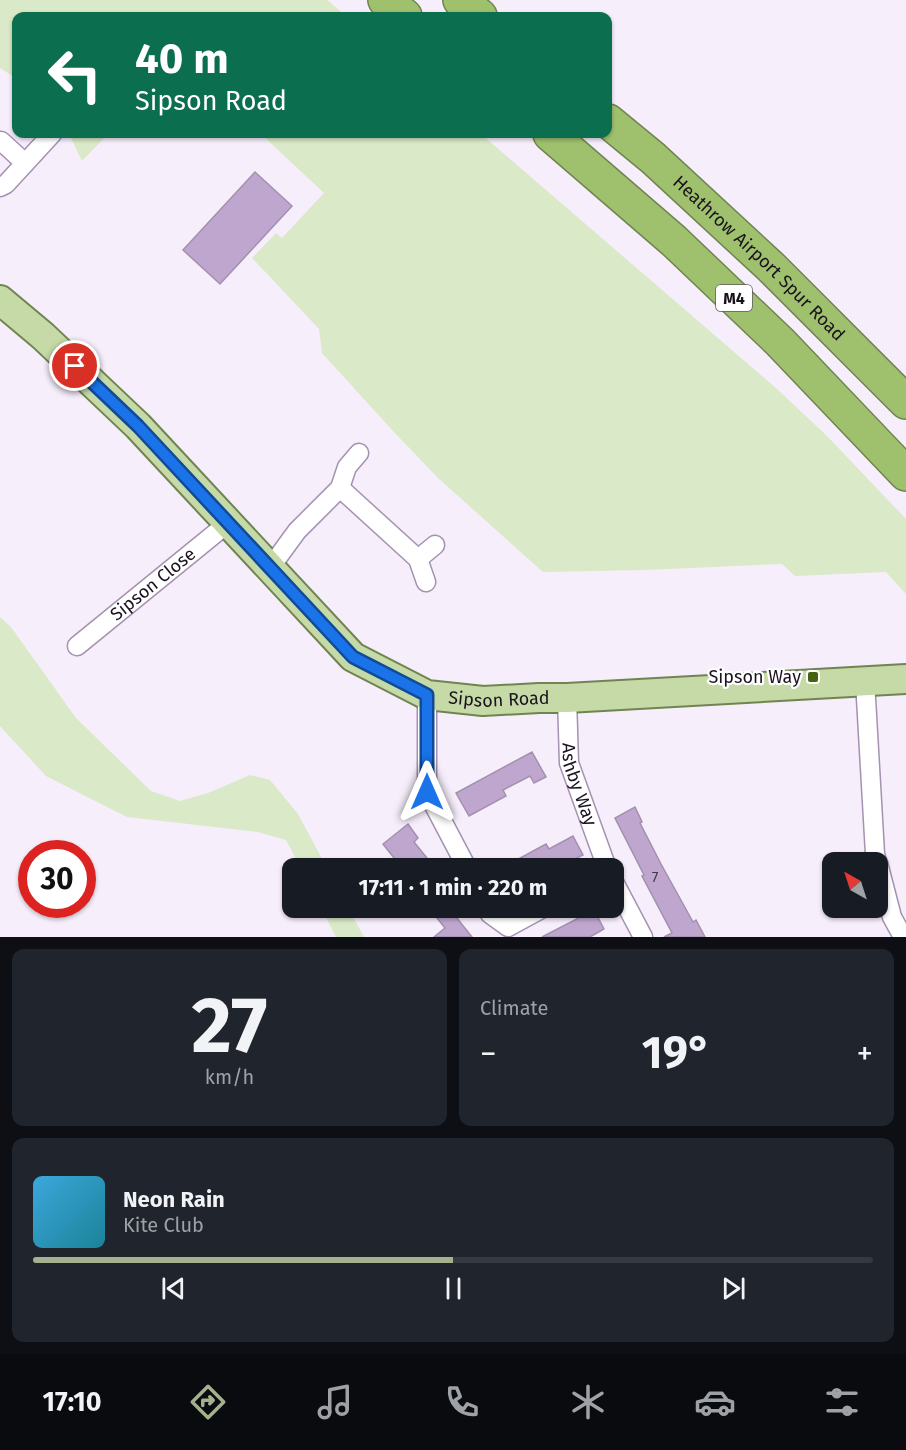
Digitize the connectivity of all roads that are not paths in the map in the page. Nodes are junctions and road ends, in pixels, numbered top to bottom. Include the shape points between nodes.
1 (385, 0) edge
2 (460, 0) edge
3 (400, 12) edge
4 (475, 12) edge
5 (612, 124) edge
6 (48, 138) edge
7 (555, 138) edge
8 (1, 141) edge
9 (26, 163) junction
10 (0, 187) edge
11 (0, 300) edge
12 (906, 402) edge
13 (358, 453) dead end
14 (906, 474) edge
15 (340, 488) junction
16 (228, 523) junction
17 (435, 545) dead end
18 (418, 559) junction
19 (270, 568) junction
20 (426, 582) dead end
21 (77, 646) dead end
22 (906, 679) edge
23 (865, 681) junction
24 (427, 695) junction
25 (567, 698) junction
26 (875, 852) edge
27 (461, 858) edge
28 (603, 858) edge
29 (624, 901) edge
30 (888, 903) edge
31 (496, 918) edge
32 (525, 918) edge
33 (643, 937) edge
34 (903, 937) edge

1 - 3 highway
2 - 4 highway
5 - 12 highway, Heathrow Airport Spur Road / M4 via 771,267
6 - 9 street
7 - 14 highway, M4 via 690,256 780,342
8 - 9 street
9 - 10 street
11 - 16 main road, Sipson Road via 138,426
13 - 15 street via 347,467
15 - 18 street
15 - 19 street via 297,531
16 - 19 main road, Sipson Road
16 - 21 street, Sipson Close
17 - 18 street
18 - 20 street
19 - 24 main road, Sipson Road via 353,657
22 - 23 main road, Sipson Road
23 - 25 main road, Sipson Road
23 - 26 street
24 - 25 main road, Sipson Road via 483,701
24 - 27 street via 427,792
25 - 28 street, Ashby Way via 569,763
29 - 33 street
30 - 34 street
31 - 32 street via 508,927

